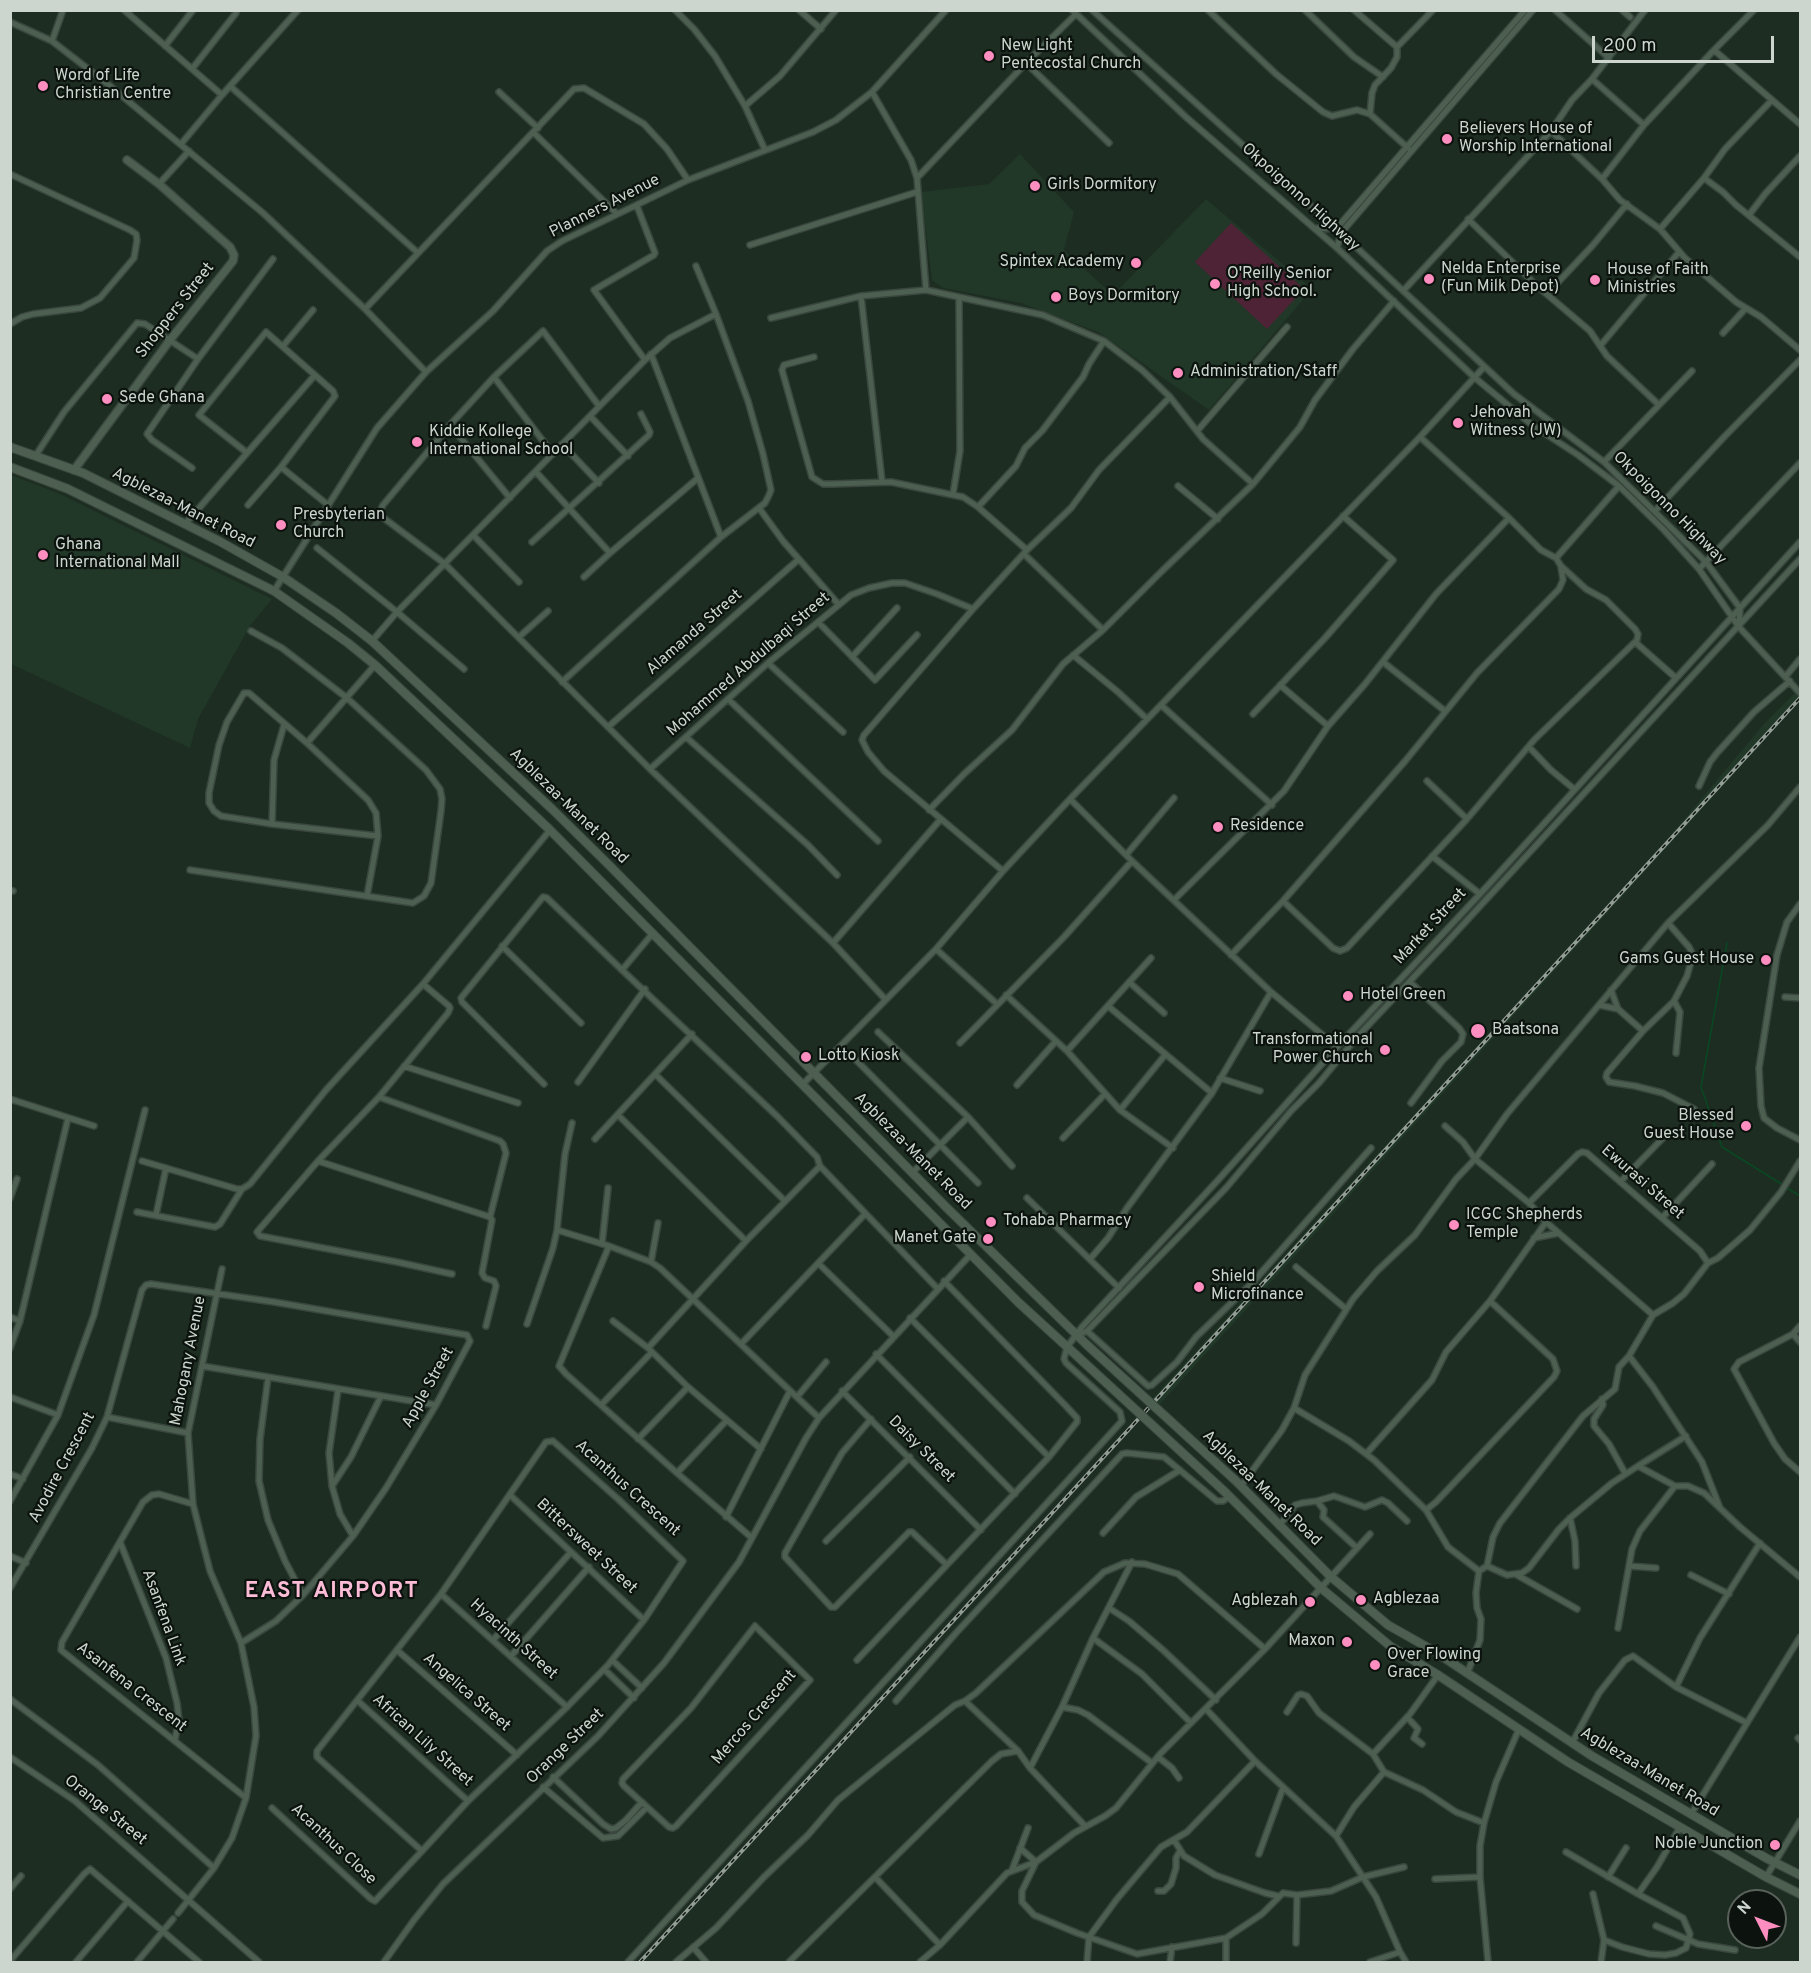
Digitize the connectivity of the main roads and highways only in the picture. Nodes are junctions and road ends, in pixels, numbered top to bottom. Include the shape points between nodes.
1 (10, 447) edge
2 (10, 467) edge
3 (1800, 1875) edge
4 (1800, 1894) edge

1 - 3 main road, Agblezaa-Manet Road, bridge via 74,470 186,524 283,577 372,641 552,808 1077,1336 1238,1483 1330,1576 1389,1625 1572,1743
2 - 4 main road, Agblezaa-Manet Road, bridge via 68,489 274,591 375,665 550,830 971,1254 1350,1614 1390,1646 1568,1762

